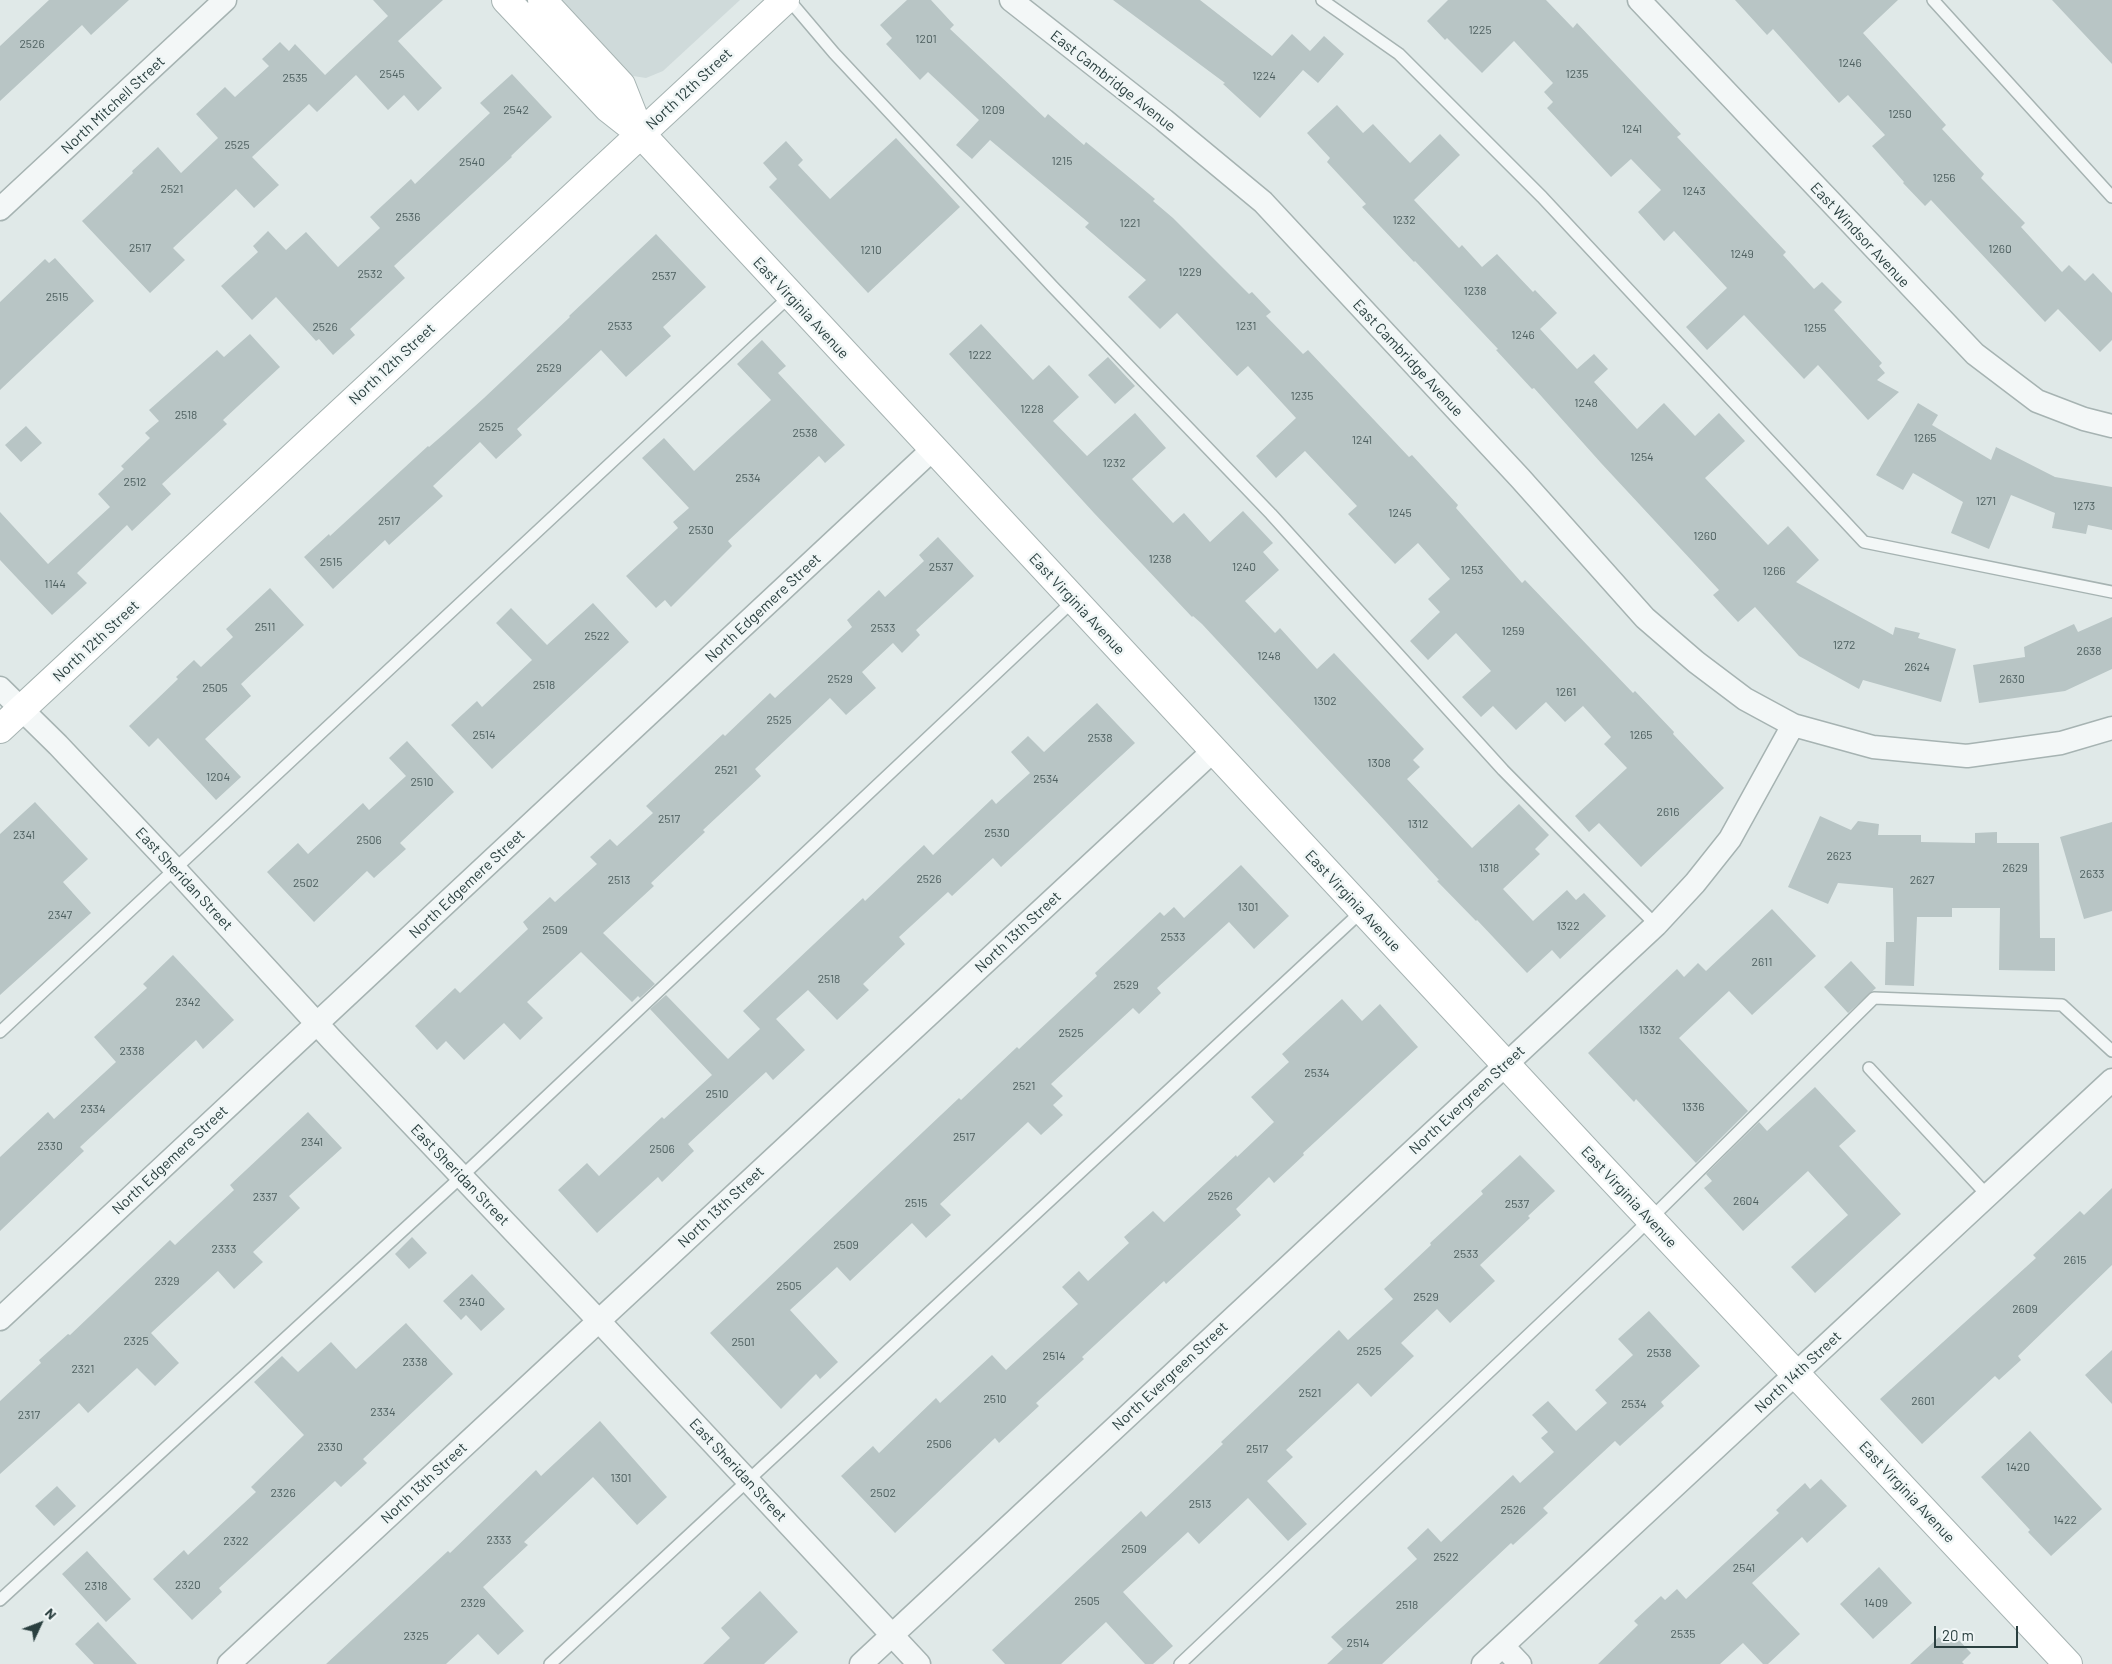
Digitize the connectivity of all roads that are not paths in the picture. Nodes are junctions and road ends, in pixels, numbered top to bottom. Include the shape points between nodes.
1 (225, 0) edge
2 (506, 0) edge
3 (542, 0) edge
4 (785, 0) edge
5 (789, 0) edge
6 (1011, 0) edge
7 (1322, 0) edge
8 (1640, 0) edge
9 (1933, 0) edge
10 (641, 134) junction
11 (2112, 197) edge
12 (0, 209) edge
13 (790, 296) junction
14 (2112, 426) edge
15 (933, 449) junction
16 (2112, 592) edge
17 (1073, 601) junction
18 (0, 688) edge
19 (22, 710) junction
20 (1793, 725) junction
21 (2112, 728) edge
22 (0, 730) edge
23 (1213, 751) junction
24 (175, 869) junction
25 (1362, 910) junction
26 (1656, 925) junction
27 (317, 1024) junction
28 (0, 1032) edge
29 (2112, 1051) edge
30 (1505, 1064) junction
31 (1869, 1068) dead end
32 (2112, 1080) edge
33 (461, 1177) junction
34 (1988, 1196) junction
35 (1650, 1219) junction
36 (0, 1319) edge
37 (598, 1320) junction
38 (1796, 1374) junction
39 (747, 1480) junction
40 (0, 1600) edge
41 (892, 1636) junction
42 (1503, 1646) junction
43 (229, 1664) edge
44 (550, 1664) edge
45 (861, 1664) edge
46 (919, 1664) edge
47 (1180, 1664) edge
48 (1484, 1664) edge
49 (1520, 1664) edge
50 (2068, 1664) edge

1 - 12 street, North Mitchell Street
2 - 10 street, East Virginia Avenue via 608,108
3 - 10 street, East Virginia Avenue via 621,85
4 - 10 street, North 12th Street
5 - 26 lane via 1053,287 1271,514 1503,770
6 - 20 street, East Cambridge Avenue via 1263,202 1520,478 1645,618 1745,699
7 - 16 lane via 1399,54 1542,197 1864,542
8 - 14 street, East Windsor Avenue via 1975,354 2037,401
9 - 11 lane
10 - 13 street, East Virginia Avenue
10 - 19 street, North 12th Street
13 - 15 street, East Virginia Avenue
13 - 24 lane
15 - 17 street, East Virginia Avenue
15 - 27 street, North Edgemere Street
17 - 23 street, East Virginia Avenue
17 - 33 lane
18 - 19 street, East Sheridan Street
19 - 22 street, North 12th Street
19 - 24 street, East Sheridan Street
20 - 21 street via 1873,747 1967,756 2061,743
20 - 26 street, North Evergreen Street via 1730,839
23 - 25 street, East Virginia Avenue
23 - 37 street, North 13th Street
24 - 27 street, East Sheridan Street
24 - 28 lane
25 - 30 street, East Virginia Avenue
25 - 39 lane
26 - 30 street, North Evergreen Street
27 - 33 street, East Sheridan Street
27 - 36 street, North Edgemere Street
29 - 35 lane via 2062,1005 1874,998
30 - 35 street, East Virginia Avenue
30 - 41 street, North Evergreen Street
31 - 34 lane
32 - 34 street, North 14th Street
33 - 37 street, East Sheridan Street
33 - 40 lane
34 - 38 street, North 14th Street
35 - 38 street, East Virginia Avenue
35 - 47 lane
37 - 39 street, East Sheridan Street
37 - 43 street, North 13th Street
38 - 42 street, North 14th Street
38 - 50 street, East Virginia Avenue
39 - 41 street, East Sheridan Street
39 - 44 lane
41 - 45 street, North Evergreen Street
41 - 46 street, East Sheridan Street
42 - 48 street, North 14th Street
42 - 49 street

